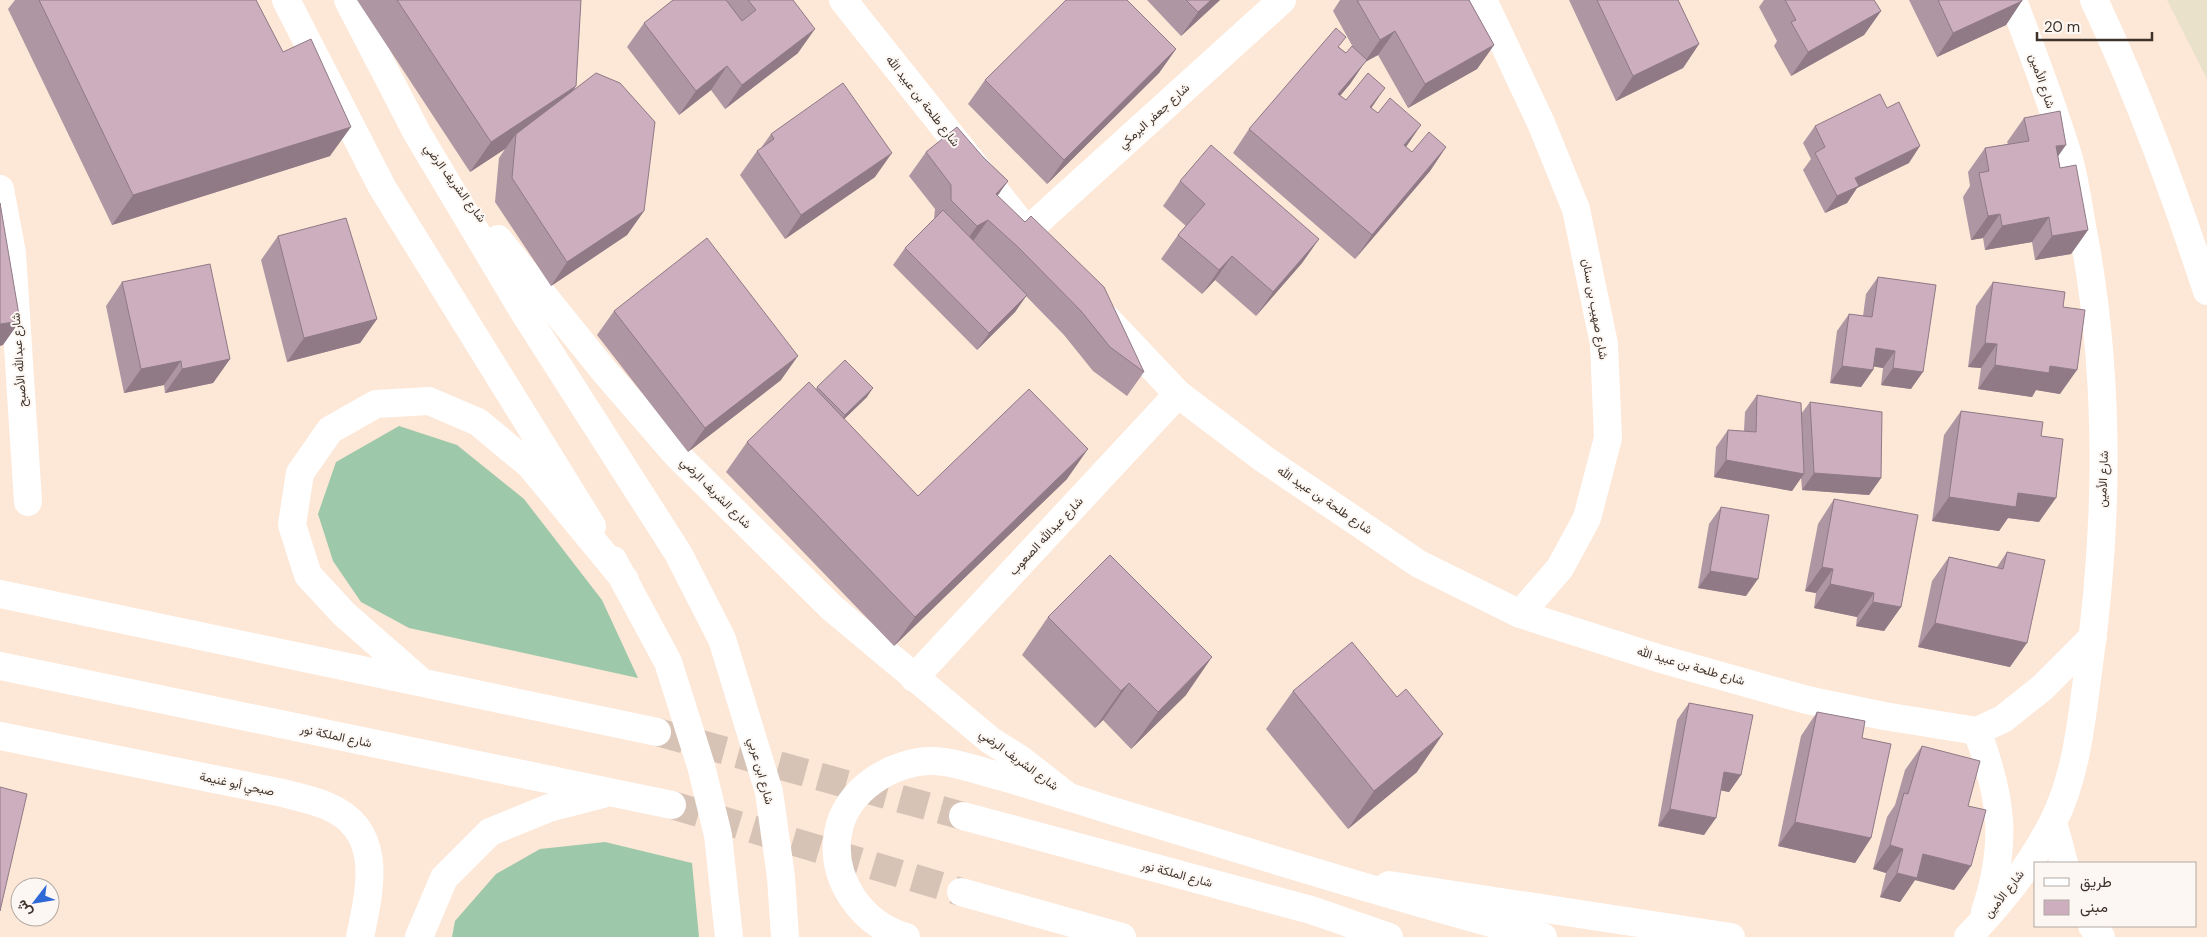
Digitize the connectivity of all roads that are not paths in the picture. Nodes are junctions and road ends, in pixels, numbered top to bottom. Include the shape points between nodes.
1 (286, 0) edge
2 (348, 0) edge
3 (843, 0) edge
4 (1282, 0) edge
5 (1483, 0) edge
6 (2013, 0) edge
7 (2094, 0) edge
8 (417, 133) junction
9 (0, 189) edge
10 (1027, 231) junction
11 (1047, 253) edge
12 (2207, 291) edge
13 (1086, 297) edge
14 (1178, 394) junction
15 (28, 502) dead end
16 (625, 580) junction
17 (0, 594) edge
18 (1520, 614) junction
19 (2093, 636) junction
20 (722, 639) joint
21 (0, 666) edge
22 (914, 678) junction
23 (423, 683) junction
24 (1977, 731) junction
25 (656, 732) tunnel mouth
26 (0, 736) edge
27 (609, 793) junction
28 (1070, 798) junction
29 (672, 805) tunnel mouth
30 (963, 816) tunnel mouth
31 (2053, 822) junction
32 (2064, 862) edge
33 (1327, 875) junction
34 (961, 892) tunnel mouth
35 (2093, 927) edge
36 (1974, 930) edge
37 (360, 937) edge
38 (420, 937) edge
39 (729, 937) edge
40 (785, 937) edge
41 (906, 937) edge
42 (1122, 937) edge
43 (1389, 937) edge
44 (1543, 937) edge
45 (1731, 937) edge
46 (2101, 937) edge

1 - 16 main road via 382,187
2 - 8 main road, شارع الشريف الرضي
3 - 10 main road, شارع طلحة بن عبيد الله
4 - 10 main road, شارع جعفر البرمكي
5 - 18 main road, شارع صهيب بن سنان via 1541,123 1576,209 1604,344 1608,438 1587,518 1560,568
6 - 19 main road, شارع الأمين via 2069,160 2099,332 2104,422 2101,554
7 - 12 main road via 2153,134
8 - 20 main road, شارع الشريف الرضي via 525,314 678,553
8 - 22 main road, شارع الشريف الرضي via 545,300 677,455 832,608
9 - 15 main road, شارع عبدالله الأصبح via 12,253
10 - 11 main road, شارع طلحة بن عبيد الله
13 - 14 main road, شارع طلحة بن عبيد الله
14 - 18 main road, شارع طلحة بن عبيد الله via 1264,459 1419,564
14 - 22 main road, شارع عبدالله الصعوب
16 - 23 main road via 530,465 478,422 429,401 376,404 330,430 300,473 292,525 308,576 344,614
16 - 39 main road via 668,662 701,766 718,835
17 - 23 main road
18 - 24 main road, شارع طلحة بن عبيد الله via 1661,659 1807,700
19 - 24 main road via 2042,688 2003,718
19 - 31 main road, شارع الأمين via 2070,778
20 - 40 main road, شارع ابن عربي via 769,792 781,877
21 - 27 main road, شارع الملكة نور
22 - 28 main road, شارع الشريف الرضي via 990,740
23 - 25 main road
24 - 36 main road via 1991,768 2000,847 1993,886
26 - 37 main road, صبحي أبو غنيمة via 283,793 327,806 346,816 362,837 369,856 370,885
27 - 29 main road, شارع الملكة نور
27 - 38 main road via 549,808 490,832 444,878
28 - 33 main road
28 - 41 main road via 1007,778 935,761 908,765 883,774 861,791 844,813 838,833 837,857 844,885 860,910 877,924
30 - 43 main road, شارع الملكة نور via 1311,910
31 - 32 main road
31 - 36 main road, شارع الأمين via 2032,858
33 - 44 main road
33 - 45 main road
34 - 42 main road
35 - 46 main road

